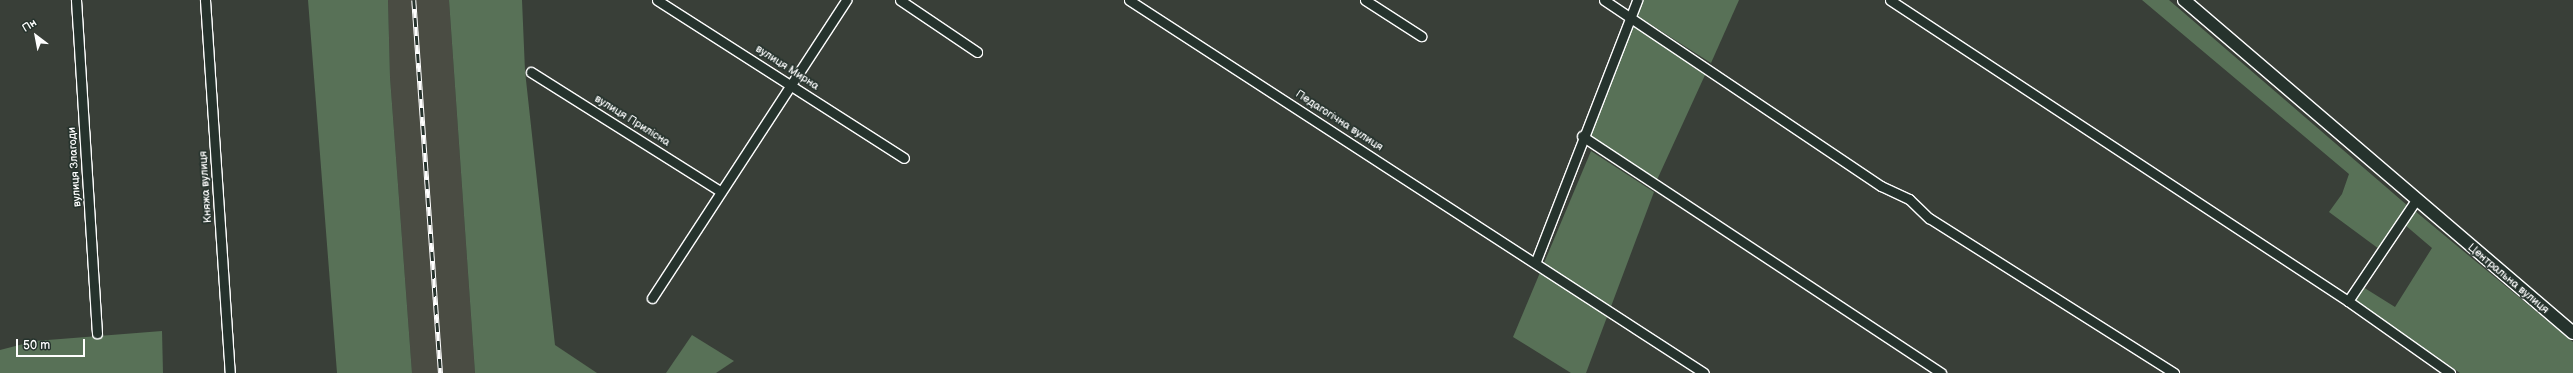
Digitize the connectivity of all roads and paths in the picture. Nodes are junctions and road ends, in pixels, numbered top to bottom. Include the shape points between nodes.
1 (76, 0) edge
2 (205, 0) edge
3 (657, 0) edge
4 (846, 0) edge
5 (900, 0) edge
6 (1129, 0) edge
7 (1365, 0) edge
8 (1604, 0) edge
9 (1637, 0) edge
10 (1890, 0) edge
11 (2184, 0) edge
12 (1630, 17) junction
13 (1421, 36) dead end
14 (977, 52) dead end
15 (531, 72) dead end
16 (790, 84) junction
17 (1582, 136) junction
18 (904, 158) dead end
19 (720, 191) junction
20 (2416, 200) junction
21 (1536, 262) junction
22 (652, 298) dead end
23 (2348, 301) junction
24 (97, 333) dead end
25 (2573, 333) edge
26 (230, 373) edge
27 (1704, 373) edge
28 (1940, 373) edge
29 (2174, 373) edge
30 (2450, 373) edge

1 - 24 street, вулиця Злагоди
2 - 26 street, Княжа вулиця
3 - 16 street, вулиця Мирна
4 - 16 street
5 - 14 street
6 - 21 street, Педагогічна вулиця
7 - 13 street
8 - 12 street
9 - 12 street
10 - 23 street
11 - 20 street, Центральна вулиця
12 - 17 street
12 - 29 street via 1881,186 1909,198 1929,218
15 - 19 street, вулиця Прилісна
16 - 18 street, вулиця Мирна
16 - 19 street
17 - 21 street
17 - 28 street
19 - 22 street
20 - 23 street
20 - 25 street, Центральна вулиця
21 - 27 street, Педагогічна вулиця
23 - 30 street

